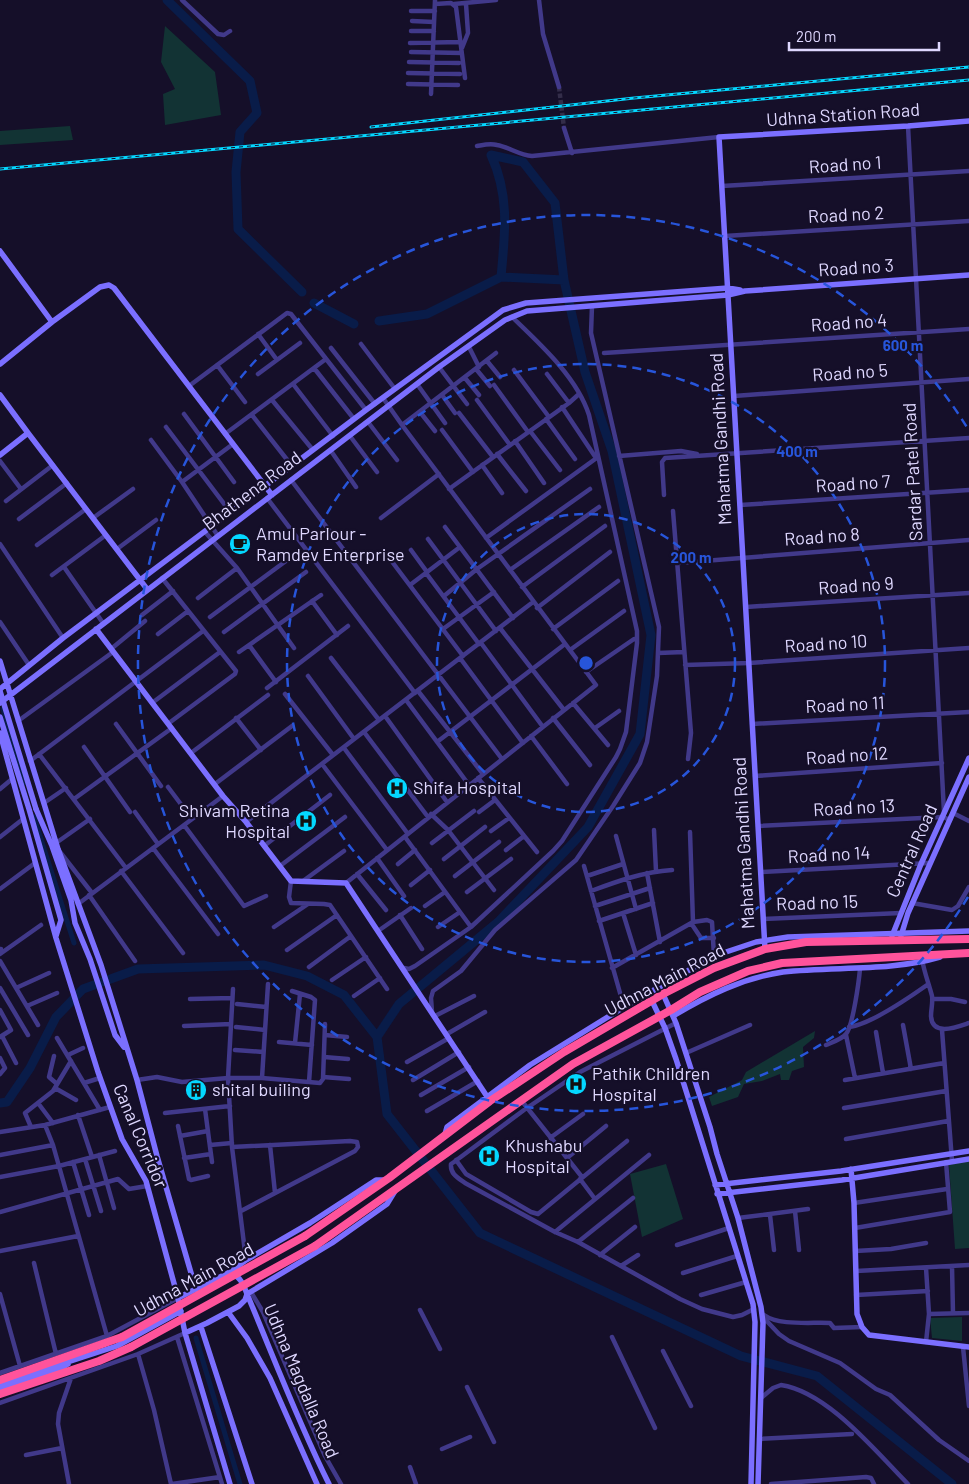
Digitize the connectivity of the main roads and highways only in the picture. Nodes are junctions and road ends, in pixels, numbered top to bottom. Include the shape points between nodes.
1 (892, 936) junction
2 (900, 936) junction
3 (969, 938) edge
4 (969, 953) edge
5 (891, 957) junction
6 (900, 957) junction
7 (0, 1380) edge
8 (0, 1394) edge

1 - 2 highway, Udhna Main Road
1 - 5 highway, Central Road
1 - 7 highway, Udhna Main Road, bridge via 765,945 714,968 664,994 489,1098 388,1179 305,1236 122,1336
2 - 3 highway, Udhna Main Road
2 - 6 highway
4 - 6 highway via 922,959
5 - 6 highway
5 - 8 highway, bridge via 782,963 748,971 700,992 672,1013 659,1016 573,1064 315,1246 131,1347

